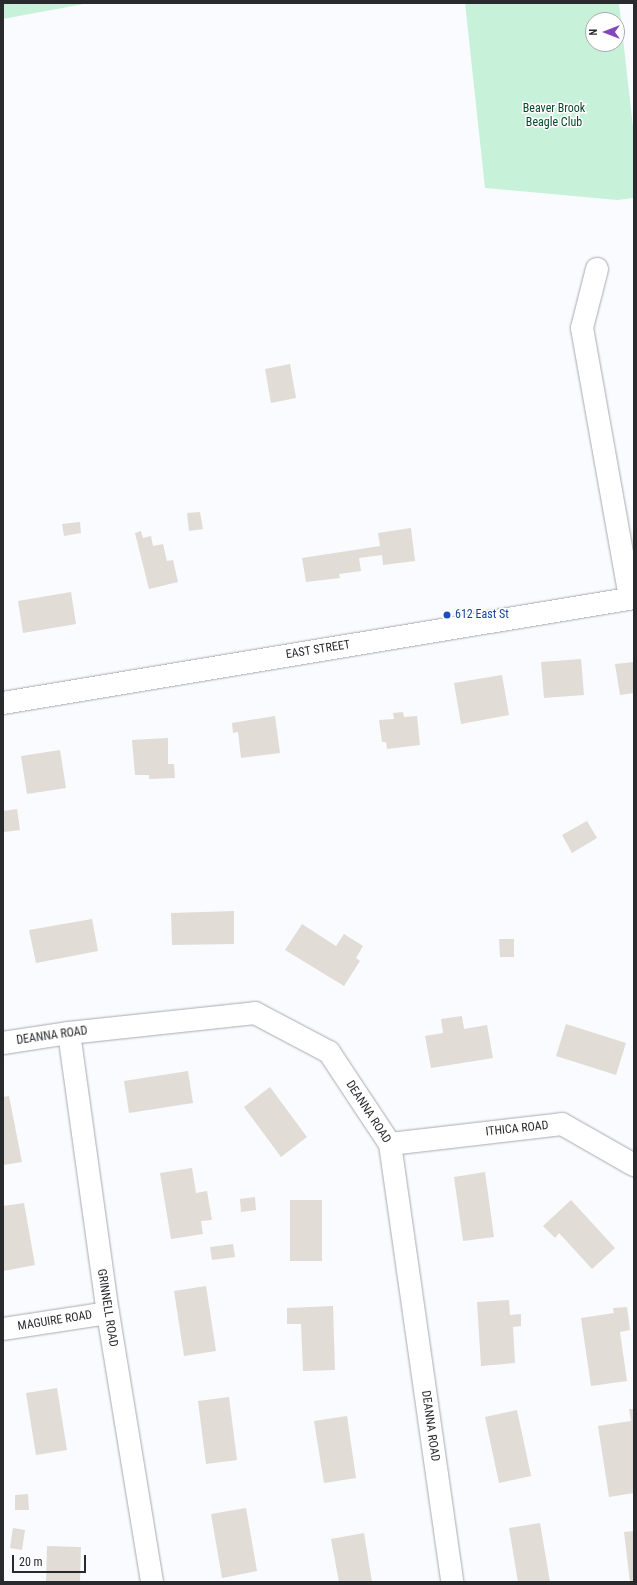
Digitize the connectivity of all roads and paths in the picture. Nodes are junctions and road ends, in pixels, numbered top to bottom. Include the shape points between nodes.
1 (597, 269) dead end
2 (632, 598) edge
3 (3, 703) edge
4 (69, 1033) junction
5 (3, 1043) edge
6 (390, 1144) junction
7 (634, 1166) edge
8 (108, 1313) junction
9 (3, 1330) edge
10 (152, 1582) edge
11 (452, 1582) edge

1 - 2 street via 582,328
2 - 3 street, EAST STREET
4 - 5 street, DEANNA ROAD
4 - 6 street, DEANNA ROAD via 256,1013 329,1052
4 - 8 street, GRINNELL ROAD
6 - 7 street, ITHICA ROAD via 562,1124
6 - 11 street, DEANNA ROAD
8 - 9 street, MAGUIRE ROAD
8 - 10 street, GRINNELL ROAD

